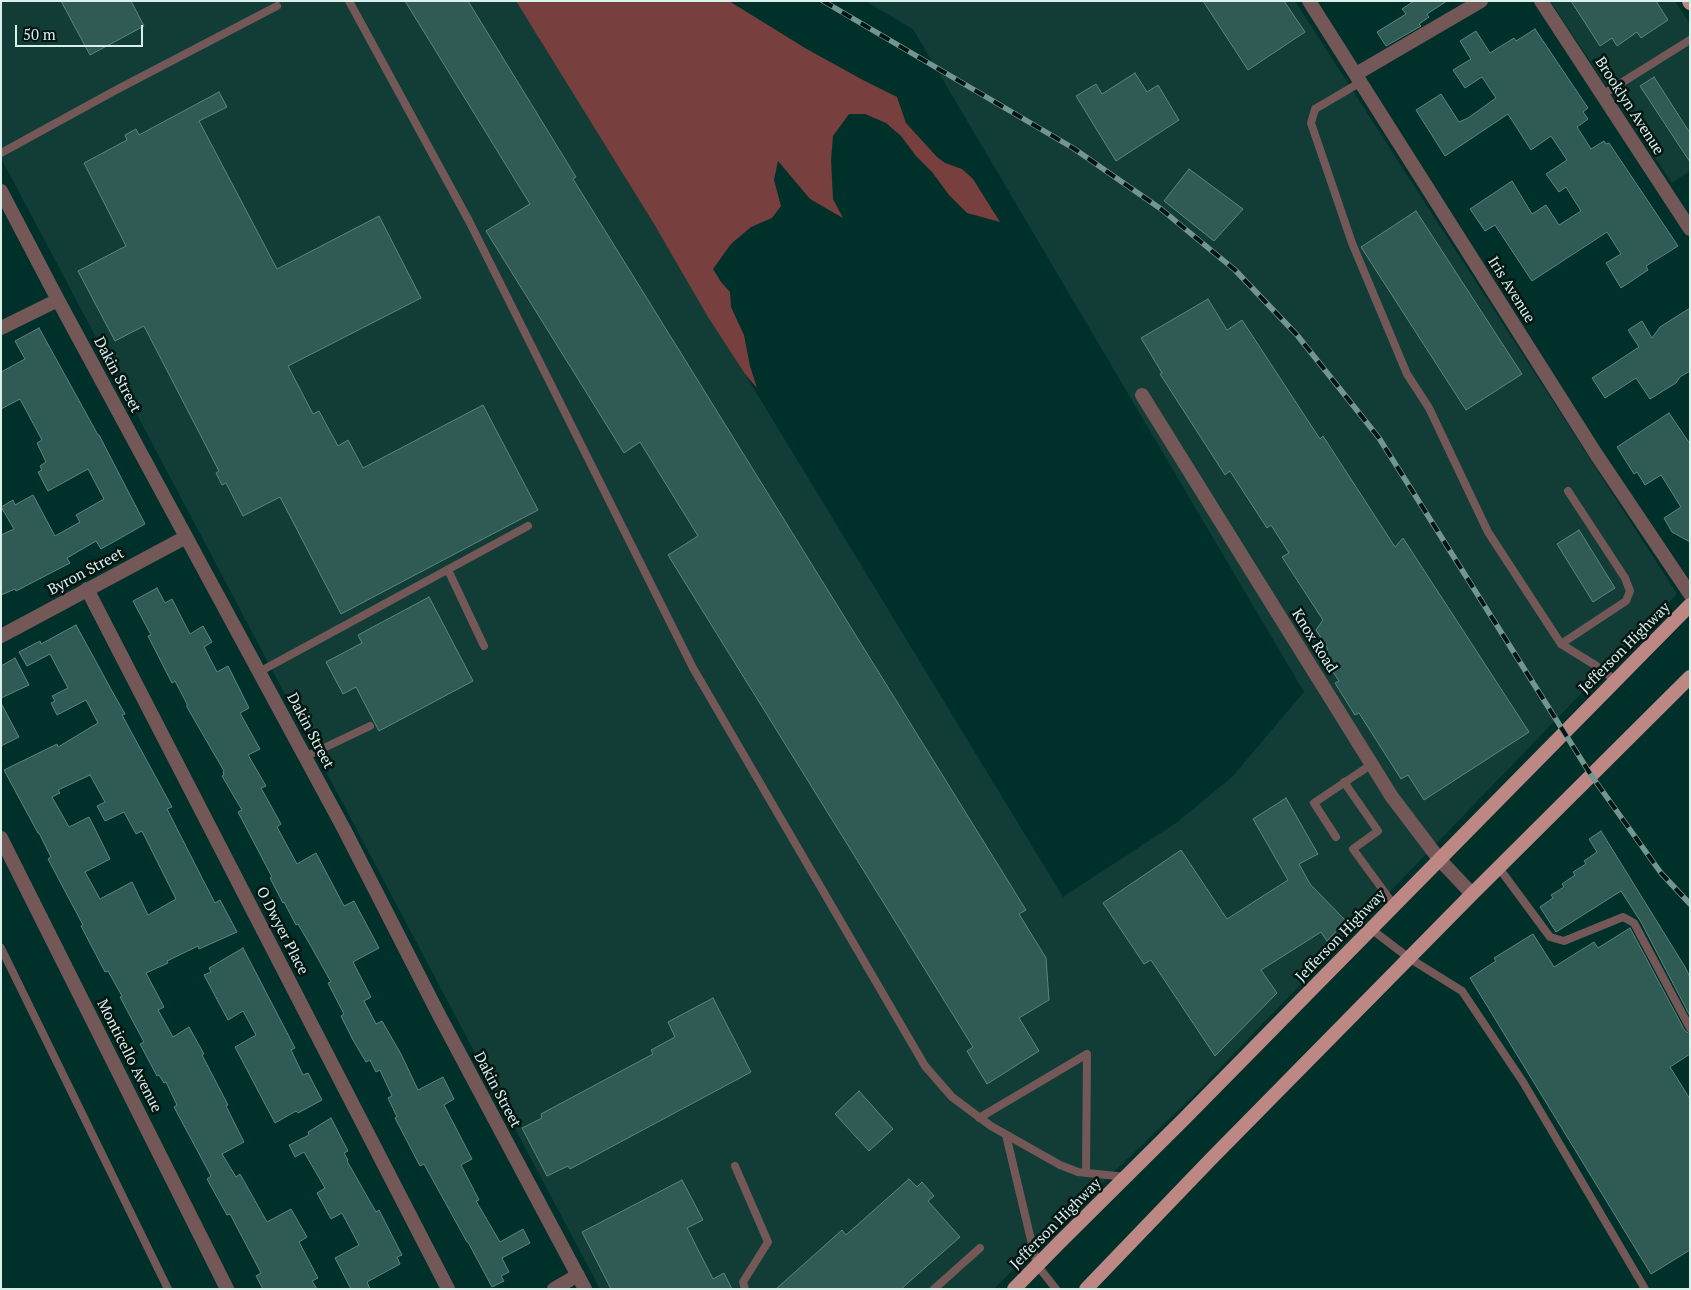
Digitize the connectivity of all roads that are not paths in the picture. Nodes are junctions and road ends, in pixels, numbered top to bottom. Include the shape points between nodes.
1 (350, 1) edge
2 (1309, 1) edge
3 (1481, 1) edge
4 (1541, 1) edge
5 (276, 6) dead end
6 (1690, 40) edge
7 (1359, 78) junction
8 (1602, 94) junction
9 (1, 153) edge
10 (1, 191) edge
11 (1690, 229) edge
12 (58, 300) junction
13 (1, 328) edge
14 (1142, 395) dead end
15 (1568, 491) dead end
16 (528, 526) dead end
17 (186, 537) junction
18 (448, 570) junction
19 (87, 589) junction
20 (1690, 594) edge
21 (1690, 606) edge
22 (1, 636) edge
23 (1561, 644) junction
24 (484, 646) dead end
25 (259, 672) junction
26 (1690, 677) edge
27 (1615, 680) junction
28 (370, 726) dead end
29 (305, 757) junction
30 (1372, 764) junction
31 (1344, 782) junction
32 (1336, 837) dead end
33 (1, 838) edge
34 (1439, 859) junction
35 (1499, 868) junction
36 (1472, 894) junction
37 (1394, 905) junction
38 (1371, 928) junction
39 (1, 948) edge
40 (1409, 958) junction
41 (1690, 1028) edge
42 (979, 1118) junction
43 (1006, 1135) junction
44 (735, 1166) dead end
45 (1086, 1172) junction
46 (1126, 1177) junction
47 (980, 1248) dead end
48 (1037, 1265) junction
49 (578, 1275) junction
50 (168, 1289) edge
51 (227, 1289) edge
52 (448, 1289) edge
53 (554, 1289) edge
54 (586, 1289) edge
55 (745, 1289) edge
56 (934, 1289) edge
57 (1014, 1289) edge
58 (1056, 1289) edge
59 (1086, 1289) edge
60 (1645, 1289) edge

1 - 42 lane via 469,221 693,668 925,1066 952,1097
2 - 7 street, Iris Avenue
3 - 7 street
4 - 8 street, Brooklyn Avenue
5 - 9 lane
6 - 8 lane
7 - 20 street, Iris Avenue via 1596,454
7 - 23 lane via 1315,109 1311,122 1352,243 1407,374 1429,408 1488,532
8 - 11 street, Brooklyn Avenue
10 - 12 street, Dakin Street
12 - 13 street
12 - 17 street, Dakin Street
14 - 30 street, Knox Road
15 - 23 lane via 1630,590 1626,601
16 - 18 lane
17 - 19 street, Byron Street
17 - 25 street, Dakin Street
18 - 24 lane
18 - 25 lane
19 - 22 street, Byron Street
19 - 52 street, O Dwyer Place
21 - 27 main road, Jefferson Highway
23 - 27 lane
25 - 29 street, Dakin Street
26 - 35 main road
27 - 34 main road, Jefferson Highway
28 - 29 lane
29 - 49 street, Dakin Street
30 - 31 lane
30 - 34 street, Knox Road via 1392,797
31 - 32 lane via 1314,803
31 - 37 lane via 1378,832 1352,849
33 - 51 street, Monticello Avenue
34 - 36 street, Knox Road
34 - 37 main road, Jefferson Highway
35 - 36 main road
35 - 41 lane via 1550,937 1564,941 1623,917 1634,923
36 - 40 main road
37 - 38 main road, Jefferson Highway
38 - 40 lane
38 - 46 main road, Jefferson Highway
39 - 50 lane
40 - 59 main road
40 - 60 lane via 1462,991 1523,1082
42 - 43 lane
42 - 45 lane via 1087,1054
43 - 45 lane via 1060,1165
43 - 48 lane
44 - 55 lane via 768,1242 743,1282
45 - 46 lane
46 - 48 main road, Jefferson Highway
47 - 56 lane
48 - 57 main road, Jefferson Highway
48 - 58 lane
49 - 53 street
49 - 54 street, Dakin Street

